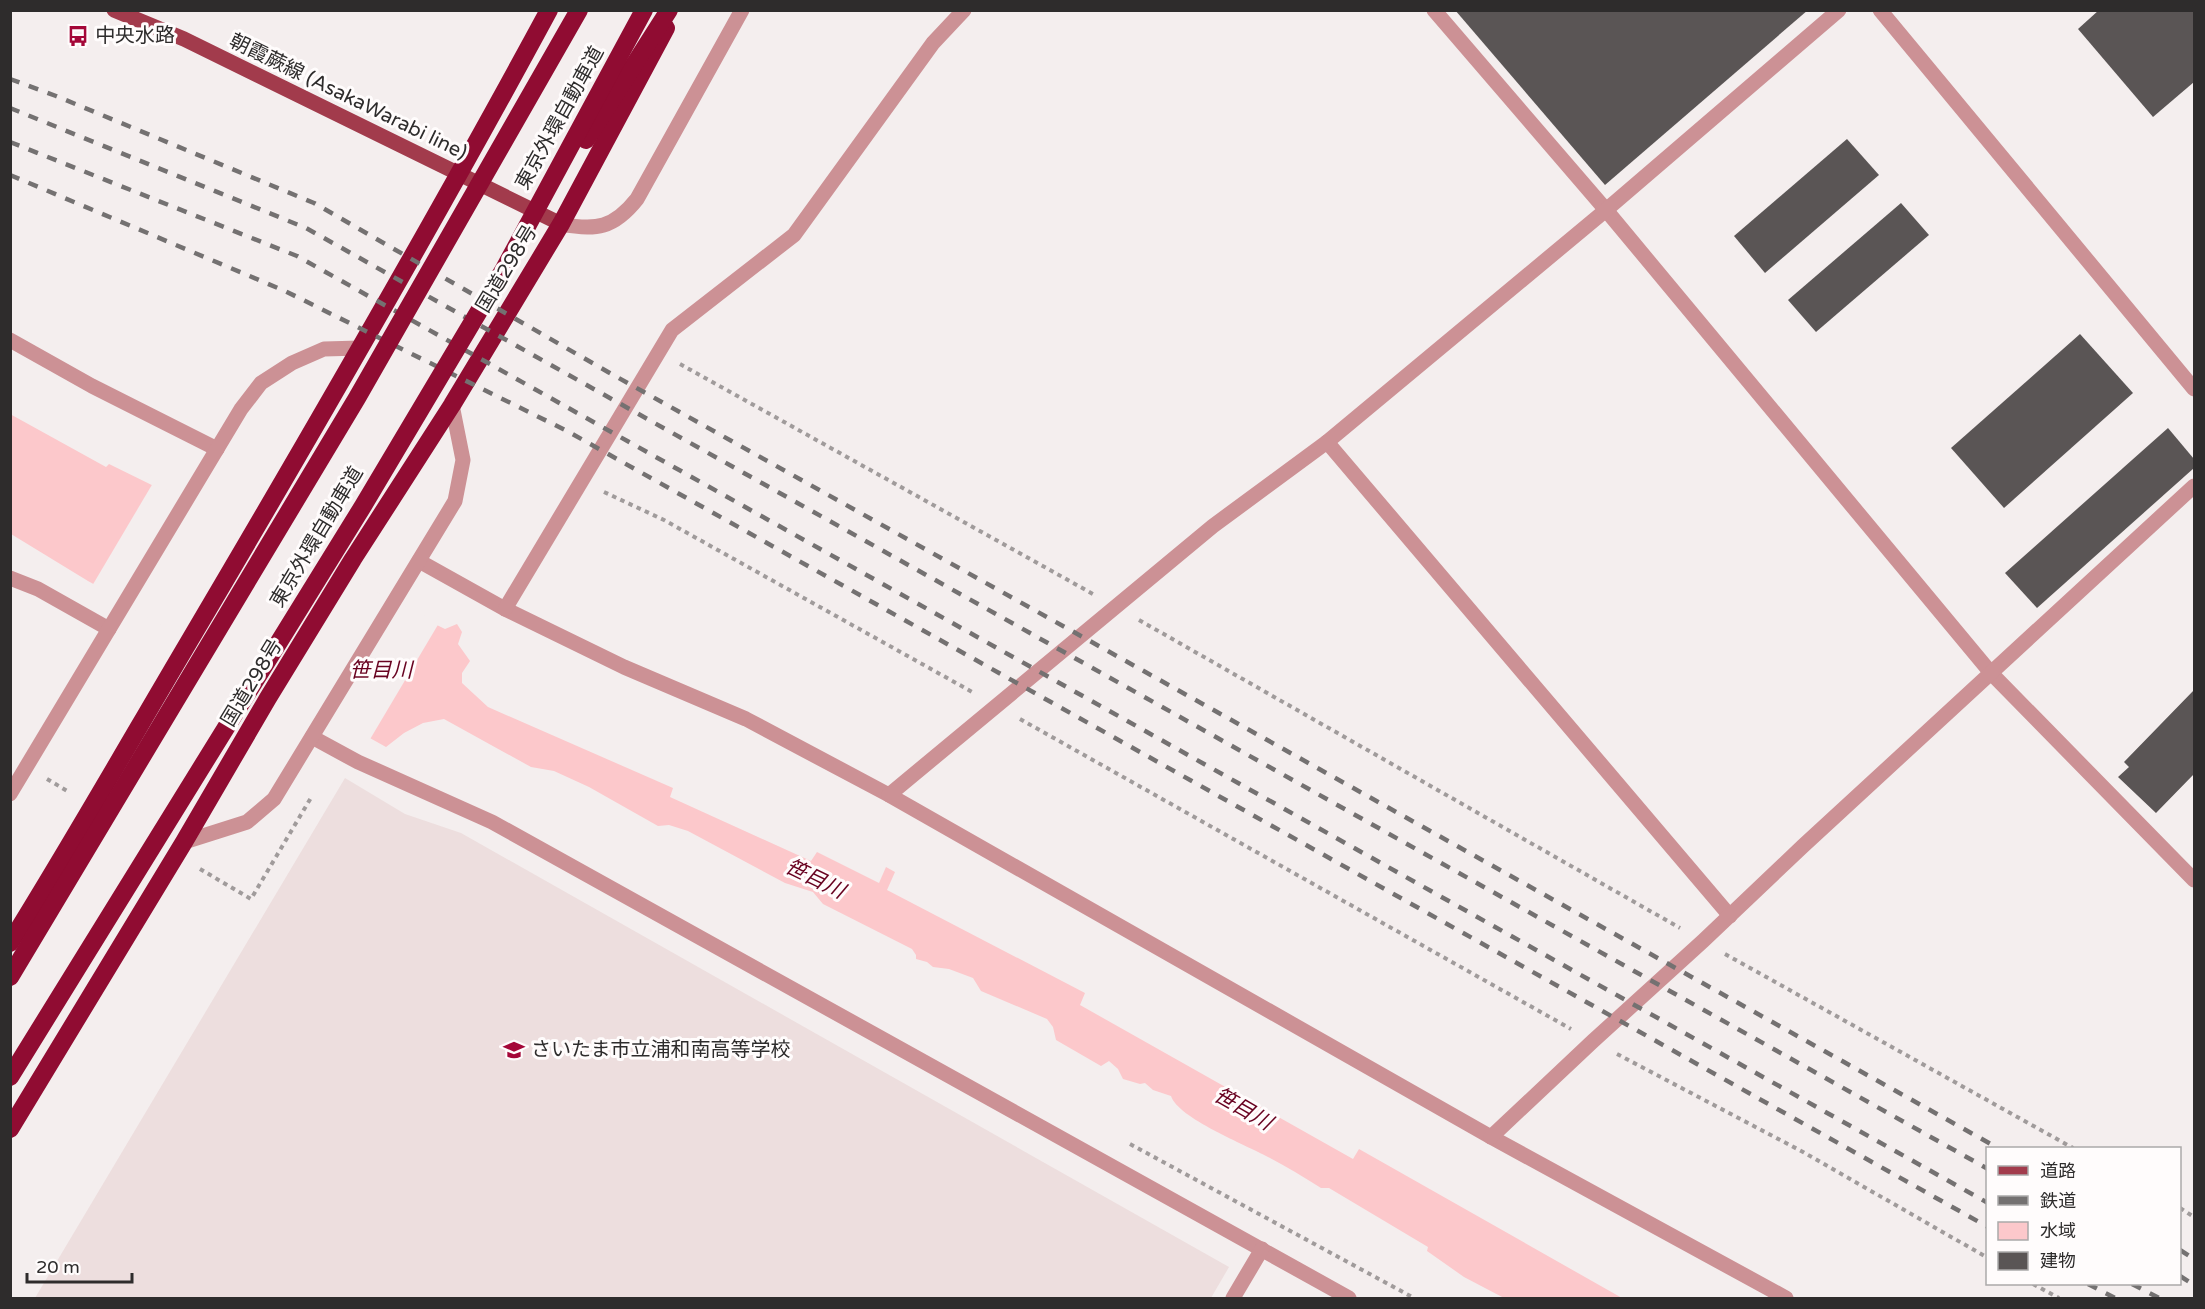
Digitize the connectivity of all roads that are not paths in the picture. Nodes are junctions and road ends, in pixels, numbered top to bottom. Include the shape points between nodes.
1 (114, 10) edge
2 (549, 10) edge
3 (579, 10) edge
4 (644, 10) edge
5 (669, 10) edge
6 (675, 10) edge
7 (742, 10) edge
8 (964, 10) edge
9 (1434, 10) edge
10 (1839, 10) edge
11 (1880, 10) edge
12 (460, 176) junction
13 (1606, 210) junction
14 (561, 224) junction
15 (504, 269) junction
16 (10, 340) edge
17 (360, 348) junction
18 (2194, 389) edge
19 (452, 405) junction
20 (1328, 442) junction
21 (217, 449) junction
22 (2194, 486) edge
23 (419, 561) junction
24 (10, 578) edge
25 (505, 609) junction
26 (109, 629) junction
27 (1991, 673) junction
28 (315, 731) junction
29 (10, 794) edge
30 (889, 795) junction
31 (184, 842) junction
32 (2194, 880) edge
33 (1730, 916) junction
34 (10, 943) edge
35 (10, 976) edge
36 (10, 1077) edge
37 (10, 1129) edge
38 (1491, 1137) junction
39 (1262, 1250) junction
40 (1233, 1299) edge
41 (1348, 1299) edge
42 (1786, 1299) edge

1 - 12 main road, 朝霞蕨線 (AsakaWarabi line) via 184,39
2 - 12 highway
3 - 35 highway, 東京外環自動車道, bridge via 357,398
4 - 15 highway, 東京外環自動車道, bridge
5 - 15 highway, bridge
6 - 14 highway, 国道298号
7 - 14 street via 637,199 624,215 585,229
8 - 25 street via 933,43 794,235 672,330
9 - 13 street
10 - 13 street
11 - 18 street
12 - 14 main road, 朝霞蕨線 (AsakaWarabi line)
12 - 17 highway
13 - 20 street
13 - 27 street
14 - 19 highway, 国道298号
15 - 36 highway, 東京外環自動車道, bridge via 363,506
16 - 21 street
17 - 21 street via 324,350 292,363 261,383
17 - 34 highway
19 - 23 street via 463,460 455,501
19 - 31 highway, 国道298号 via 353,559
20 - 30 street via 1213,526
20 - 33 street
21 - 26 street
22 - 27 street
23 - 25 street
23 - 28 street
24 - 26 street via 38,588
25 - 30 street via 624,667 746,719
26 - 29 street
27 - 32 street
27 - 33 street
28 - 31 street via 274,799 247,822
28 - 39 street via 358,762 511,832
30 - 38 street
31 - 37 highway, 国道298号
33 - 38 street
38 - 42 street
39 - 40 street
39 - 41 street

